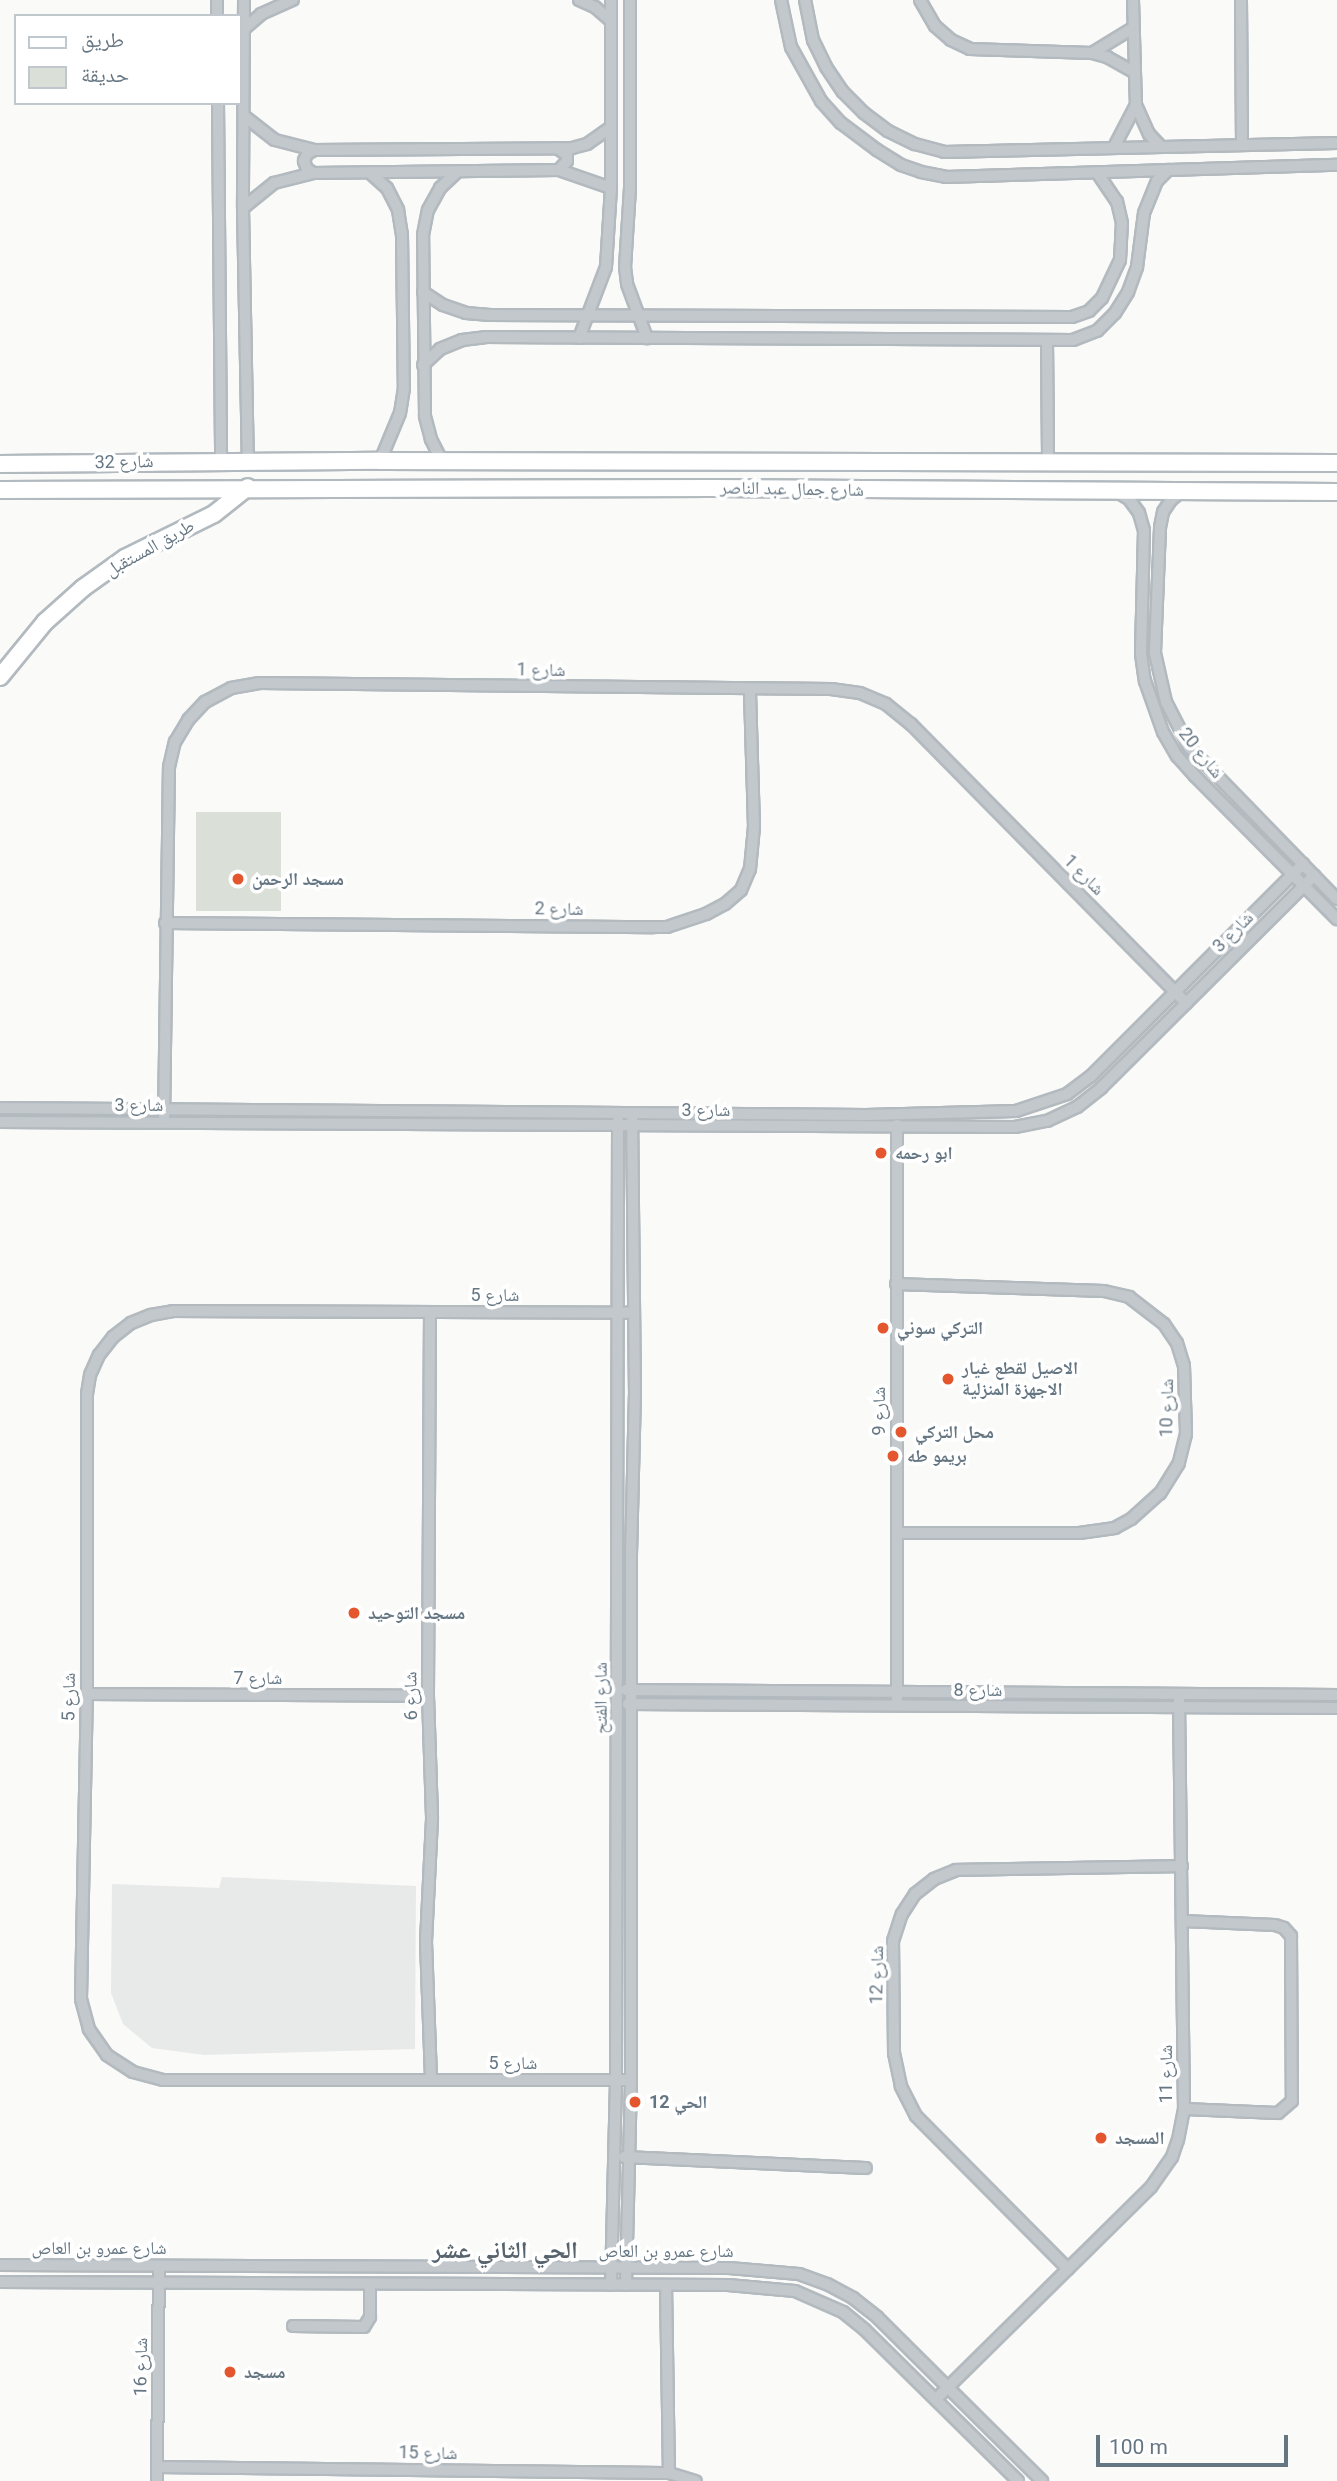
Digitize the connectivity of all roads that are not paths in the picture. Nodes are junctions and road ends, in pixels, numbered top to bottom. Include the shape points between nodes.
1 (244, 0) edge
2 (293, 0) edge
3 (579, 0) edge
4 (611, 0) edge
5 (630, 0) edge
6 (781, 0) edge
7 (805, 0) edge
8 (920, 0) edge
9 (1133, 0) edge
10 (1241, 0) edge
11 (611, 21) junction
12 (1133, 28) junction
13 (244, 29) junction
14 (1092, 53) junction
15 (1134, 72) junction
16 (218, 105) edge
17 (1136, 105) junction
18 (244, 116) junction
19 (611, 127) junction
20 (1242, 144) junction
21 (1337, 144) edge
22 (1160, 146) junction
23 (1114, 147) junction
24 (557, 148) junction
25 (314, 150) junction
26 (1337, 165) edge
27 (559, 170) junction
28 (1168, 170) junction
29 (458, 171) junction
30 (369, 172) junction
31 (1097, 172) junction
32 (313, 173) junction
33 (611, 188) junction
34 (243, 208) junction
35 (402, 234) junction
36 (423, 235) junction
37 (1121, 243) junction
38 (1139, 247) junction
39 (606, 267) junction
40 (625, 267) junction
41 (423, 292) junction
42 (588, 316) junction
43 (639, 316) junction
44 (579, 338) junction
45 (647, 338) junction
46 (1047, 340) junction
47 (423, 365) junction
48 (404, 376) junction
49 (423, 377) junction
50 (221, 461) junction
51 (248, 461) junction
52 (380, 461) junction
53 (442, 461) junction
54 (840, 462) junction
55 (1048, 462) junction
56 (783, 463) junction
57 (1337, 463) edge
58 (0, 464) edge
59 (247, 487) junction
60 (785, 490) junction
61 (1112, 490) junction
62 (0, 491) edge
63 (838, 491) junction
64 (1182, 491) junction
65 (1337, 492) edge
66 (0, 677) edge
67 (750, 689) junction
68 (1303, 864) junction
69 (1293, 874) junction
70 (1314, 876) junction
71 (1304, 886) junction
72 (1337, 899) edge
73 (1337, 919) edge
74 (165, 923) junction
75 (1175, 993) junction
76 (1186, 1003) junction
77 (0, 1108) edge
78 (163, 1110) junction
79 (618, 1111) junction
80 (632, 1111) junction
81 (897, 1115) junction
82 (0, 1122) edge
83 (164, 1122) junction
84 (618, 1126) junction
85 (632, 1126) junction
86 (897, 1129) junction
87 (896, 1284) junction
88 (430, 1312) junction
89 (619, 1313) junction
90 (634, 1313) junction
91 (897, 1533) junction
92 (618, 1690) junction
93 (632, 1690) junction
94 (897, 1693) junction
95 (87, 1694) junction
96 (1179, 1694) junction
97 (1337, 1695) edge
98 (428, 1696) junction
99 (618, 1703) junction
100 (632, 1704) junction
101 (897, 1707) junction
102 (1179, 1708) junction
103 (1337, 1708) edge
104 (1182, 1866) junction
105 (1183, 1921) junction
106 (431, 2080) junction
107 (616, 2080) junction
108 (631, 2080) junction
109 (1184, 2109) junction
110 (614, 2156) junction
111 (629, 2157) junction
112 (866, 2168) dead end
113 (0, 2265) edge
114 (159, 2266) junction
115 (612, 2268) junction
116 (627, 2268) junction
117 (1068, 2269) junction
118 (0, 2282) edge
119 (159, 2283) junction
120 (370, 2284) junction
121 (611, 2285) junction
122 (626, 2285) junction
123 (666, 2285) junction
124 (293, 2326) dead end
125 (948, 2387) junction
126 (936, 2399) junction
127 (157, 2467) junction
128 (669, 2473) junction
129 (381, 2475) edge
130 (157, 2481) edge
131 (696, 2481) edge
132 (1018, 2481) edge
133 (1042, 2481) edge

1 - 13 street
2 - 13 street via 261,14
3 - 11 street
4 - 11 street
5 - 40 street via 630,188
6 - 31 street via 790,47 821,100 841,123 901,165 946,177
7 - 23 street via 813,40 843,92 864,113 915,144 971,153
8 - 14 street via 935,26 970,49
9 - 12 street
10 - 20 street
11 - 19 street
12 - 14 street
12 - 15 street
13 - 18 street
14 - 15 street
15 - 17 street
16 - 50 street
17 - 22 street
17 - 23 street
18 - 25 street via 275,140
18 - 34 street
19 - 24 street via 587,144
19 - 33 street
20 - 21 street
20 - 22 street
22 - 23 street
24 - 25 street
24 - 27 street via 567,155
25 - 32 street via 304,161
26 - 28 street
27 - 29 street
27 - 33 street
28 - 31 street
28 - 38 street via 1150,197
29 - 30 street
29 - 36 street via 440,188 428,210
30 - 32 street
30 - 35 street via 387,188 398,210
31 - 37 street via 1117,202
32 - 34 street via 274,183
33 - 39 street
34 - 51 street
35 - 36 street via 412,229
35 - 48 street
36 - 41 street
37 - 38 street via 1132,239
37 - 43 street via 1112,281 1102,298 1072,317
38 - 46 street via 1128,292 1115,313 1097,331 1073,340
39 - 40 street via 615,276
39 - 42 street
40 - 43 street
41 - 42 street via 466,313
41 - 47 street
42 - 43 street
42 - 44 street
43 - 45 street
44 - 45 street
44 - 47 street via 462,340 440,349
45 - 46 street
46 - 55 street
47 - 49 street
48 - 49 street via 413,384
48 - 52 street via 400,412
49 - 53 street via 425,416
50 - 51 main road, شارع 32
50 - 58 main road, شارع 32
51 - 52 main road, شارع جمال عبد الناصر
52 - 53 main road, شارع جمال عبد الناصر
53 - 56 main road, شارع جمال عبد الناصر
54 - 55 main road, شارع جمال عبد الناصر
54 - 56 main road, شارع جمال عبد الناصر
54 - 63 main road via 832,476
55 - 57 main road, شارع جمال عبد الناصر
56 - 60 main road via 793,478
59 - 60 main road, شارع جمال عبد الناصر
59 - 62 main road, شارع 32
59 - 66 main road, طريق المستقبل via 214,514 125,558 83,587 45,622
60 - 63 main road, شارع جمال عبد الناصر
61 - 63 main road, شارع جمال عبد الناصر
61 - 64 main road, شارع جمال عبد الناصر
61 - 69 street, شارع 20 via 1129,499 1144,530 1141,654 1155,717 1177,756
64 - 65 main road, شارع جمال عبد الناصر
64 - 68 street, شارع 20 via 1163,512 1160,527 1155,653 1166,702 1189,747
67 - 74 street, شارع 1 via 260,684 231,688 205,702 175,742 169,767
67 - 74 street, شارع 2 via 754,827 750,869 741,890 706,914 667,927
67 - 75 street, شارع 1 via 860,692 886,704 911,724
68 - 69 street, شارع 3
68 - 70 street, شارع 20
69 - 71 street, شارع 20
69 - 75 street, شارع 3
70 - 71 street, شارع 3
70 - 72 street, شارع 20
71 - 73 street, شارع 20
71 - 76 street, شارع 3
74 - 78 street, شارع 1
75 - 76 street, شارع 1
75 - 81 street, شارع 3 via 1067,1094 1016,1111
76 - 86 street, شارع 3 via 1101,1088 1077,1107 1047,1121 1015,1127
77 - 78 street, شارع 3
78 - 79 street, شارع 3
78 - 83 street, شارع 1
79 - 80 street, شارع 3
79 - 84 street, شارع الفتح
80 - 81 street, شارع 3
80 - 85 street, شارع الفتح
81 - 86 street, شارع 9
82 - 83 street, شارع 3
83 - 84 street, شارع 3
84 - 85 street, شارع 3
84 - 89 street, شارع الفتح
85 - 86 street, شارع 3
85 - 90 street, شارع الفتح
86 - 87 street, شارع 9
87 - 91 street, شارع 9
87 - 91 street, شارع 10 via 1104,1291 1129,1297 1164,1324 1177,1342 1184,1366 1186,1434 1179,1463 1160,1493 1115,1528 1079,1533
88 - 89 street, شارع 5
88 - 95 street, شارع 5 via 173,1311 151,1315 113,1337 99,1354 87,1394
88 - 98 street, شارع 6
89 - 90 street, شارع 5
89 - 92 street, شارع الفتح
90 - 93 street, شارع الفتح
91 - 94 street, شارع 9
92 - 93 street, شارع 8
92 - 99 street, شارع الفتح
93 - 94 street, شارع 8
93 - 100 street, شارع الفتح
94 - 96 street, شارع 8
94 - 101 street, شارع 9
95 - 98 street, شارع 7
95 - 106 street, شارع 5 via 81,1999 89,2029 107,2054 133,2072 163,2080
96 - 97 street, شارع 8
96 - 102 street, شارع 11
98 - 106 street, شارع 6 via 432,1819 426,1942
99 - 100 street, شارع 8
99 - 107 street, شارع الفتح
100 - 101 street, شارع 8
100 - 108 street, شارع الفتح
101 - 102 street, شارع 8
102 - 103 street, شارع 8
102 - 104 street, شارع 11
104 - 105 street, شارع 11
104 - 117 street, شارع 12 via 956,1870 915,1894 902,1914 894,1941 894,2053 901,2085 916,2116
105 - 109 street, شارع 11
105 - 109 street via 1275,1925 1291,1936 1292,2087 1292,2101 1278,2113
106 - 107 street, شارع 5
107 - 108 street, شارع 5
107 - 110 street, شارع الفتح
108 - 111 street, شارع الفتح
109 - 117 street, شارع 11 via 1178,2140 1162,2173
110 - 111 street
110 - 115 street, شارع الفتح
111 - 112 street
111 - 116 street, شارع الفتح
113 - 114 street, شارع عمرو بن العاص
114 - 115 street, شارع عمرو بن العاص
114 - 119 street, شارع 16
115 - 116 street, شارع عمرو بن العاص
115 - 121 street, شارع الفتح
116 - 122 street, شارع الفتح
116 - 125 street, شارع عمرو بن العاص via 770,2270 827,2284 877,2317
117 - 125 street, شارع 11
118 - 119 street, شارع عمرو بن العاص
119 - 120 street, شارع عمرو بن العاص
119 - 127 street, شارع 16
120 - 121 street, شارع عمرو بن العاص
120 - 124 street via 370,2317 364,2327
121 - 122 street, شارع عمرو بن العاص
122 - 123 street, شارع عمرو بن العاص
123 - 126 street, شارع عمرو بن العاص via 768,2287 820,2299 865,2330
123 - 128 street
125 - 126 street, شارع 11
125 - 133 street, شارع عمرو بن العاص
126 - 132 street, شارع عمرو بن العاص
127 - 129 street, شارع 15
127 - 130 street, شارع 16
128 - 129 street, شارع 15
128 - 131 street, شارع 15

